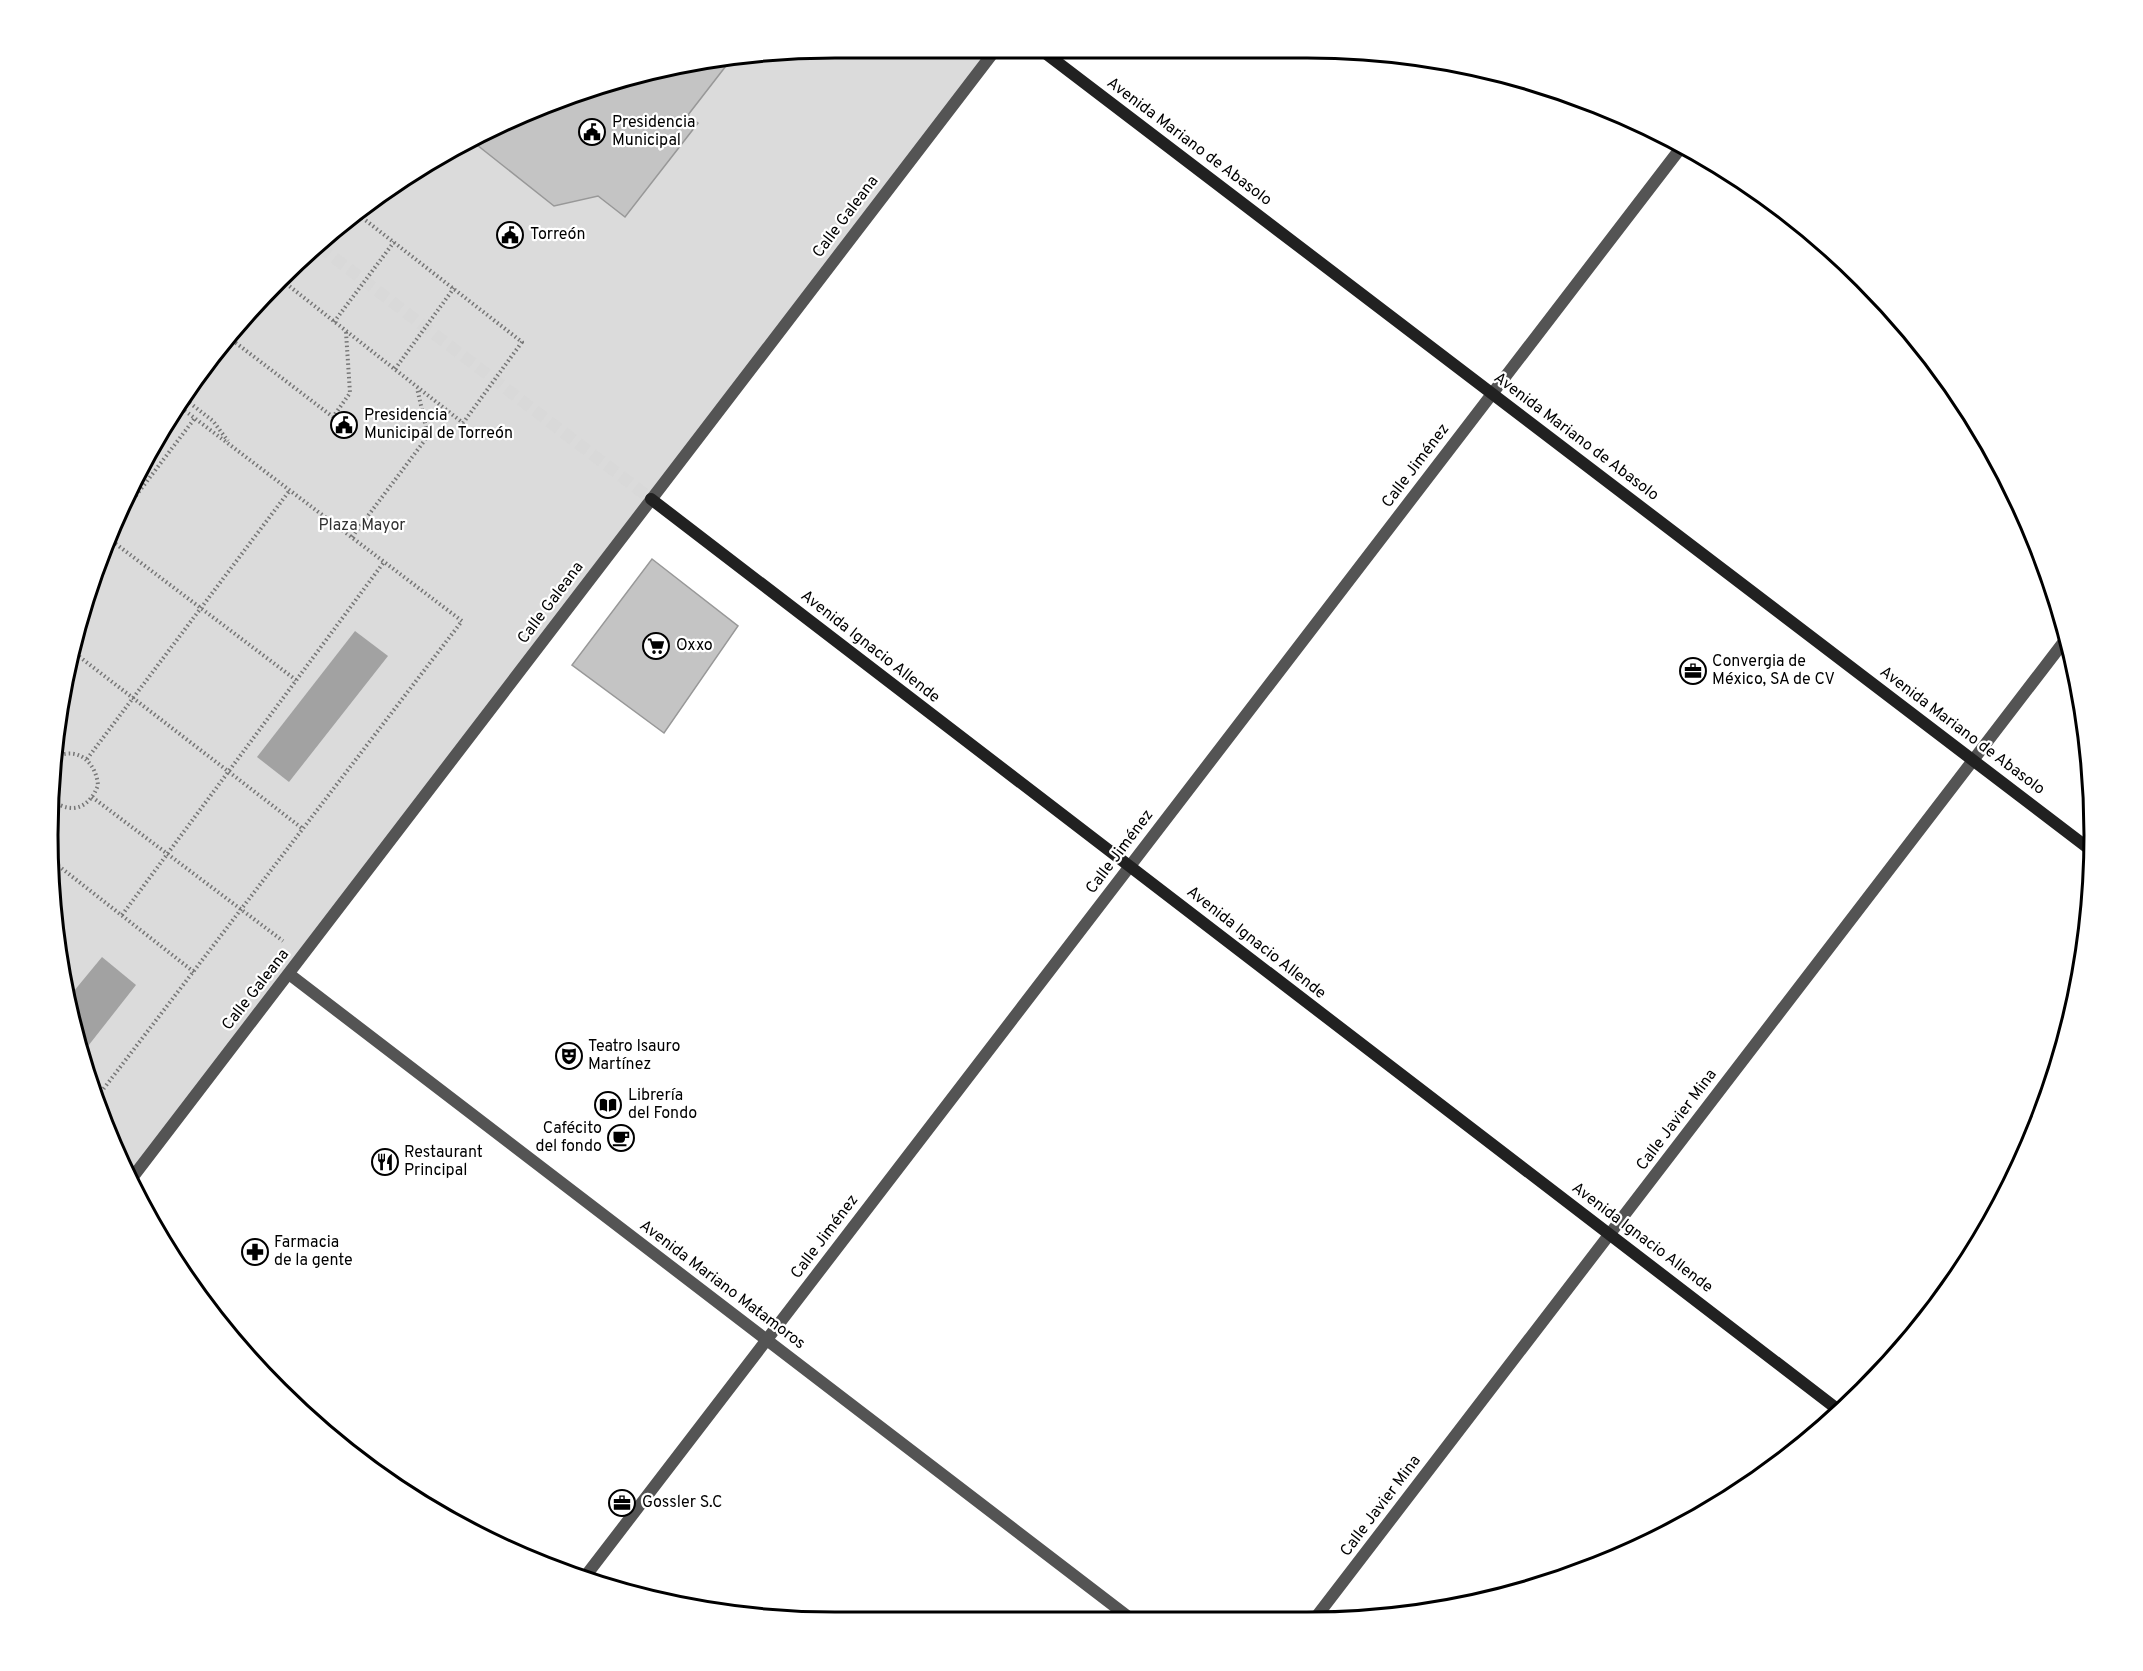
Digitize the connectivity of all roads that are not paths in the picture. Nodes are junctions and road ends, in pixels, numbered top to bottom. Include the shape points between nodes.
1 (988, 58) edge
2 (1052, 58) edge
3 (1677, 153) edge
4 (1492, 394) junction
5 (651, 500) junction
6 (2061, 646) edge
7 (1973, 760) junction
8 (2084, 845) edge
9 (1130, 867) junction
10 (289, 974) junction
11 (136, 1173) edge
12 (1610, 1234) junction
13 (767, 1340) junction
14 (1834, 1407) edge
15 (589, 1572) edge
16 (1122, 1612) edge
17 (1321, 1612) edge

1 - 5 street, Calle Galeana
2 - 4 street, Avenida Mariano de Abasolo
3 - 4 street, Calle Jiménez
4 - 7 street, Avenida Mariano de Abasolo
4 - 9 street, Calle Jiménez
5 - 9 street, Avenida Ignacio Allende
5 - 10 street, Calle Galeana
6 - 7 street, Calle Javier Mina
7 - 8 street, Avenida Mariano de Abasolo
7 - 12 street, Calle Javier Mina
9 - 12 street, Avenida Ignacio Allende
9 - 13 street, Calle Jiménez
10 - 11 street, Calle Galeana
10 - 13 street, Avenida Mariano Matamoros
12 - 14 street, Avenida Ignacio Allende
12 - 17 street, Calle Javier Mina
13 - 15 street, Calle Jiménez
13 - 16 street, Avenida Mariano Matamoros

